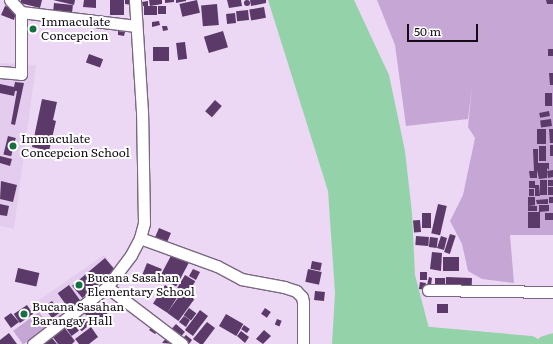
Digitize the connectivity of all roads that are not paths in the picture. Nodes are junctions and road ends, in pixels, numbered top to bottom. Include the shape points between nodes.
1 (10, 0) edge
2 (135, 0) edge
3 (21, 12) junction
4 (136, 26) junction
5 (0, 72) edge
6 (140, 238) junction
7 (107, 287) junction
8 (428, 290) dead end
9 (553, 292) edge
10 (33, 344) edge
11 (182, 344) edge
12 (303, 344) edge

1 - 3 street
2 - 4 street
3 - 4 street
3 - 5 street via 20,74
4 - 6 street via 142,112 144,223
6 - 7 street via 131,255
6 - 12 street via 217,266 241,279 296,291 302,296 303,302
7 - 10 street
7 - 11 street
8 - 9 street

